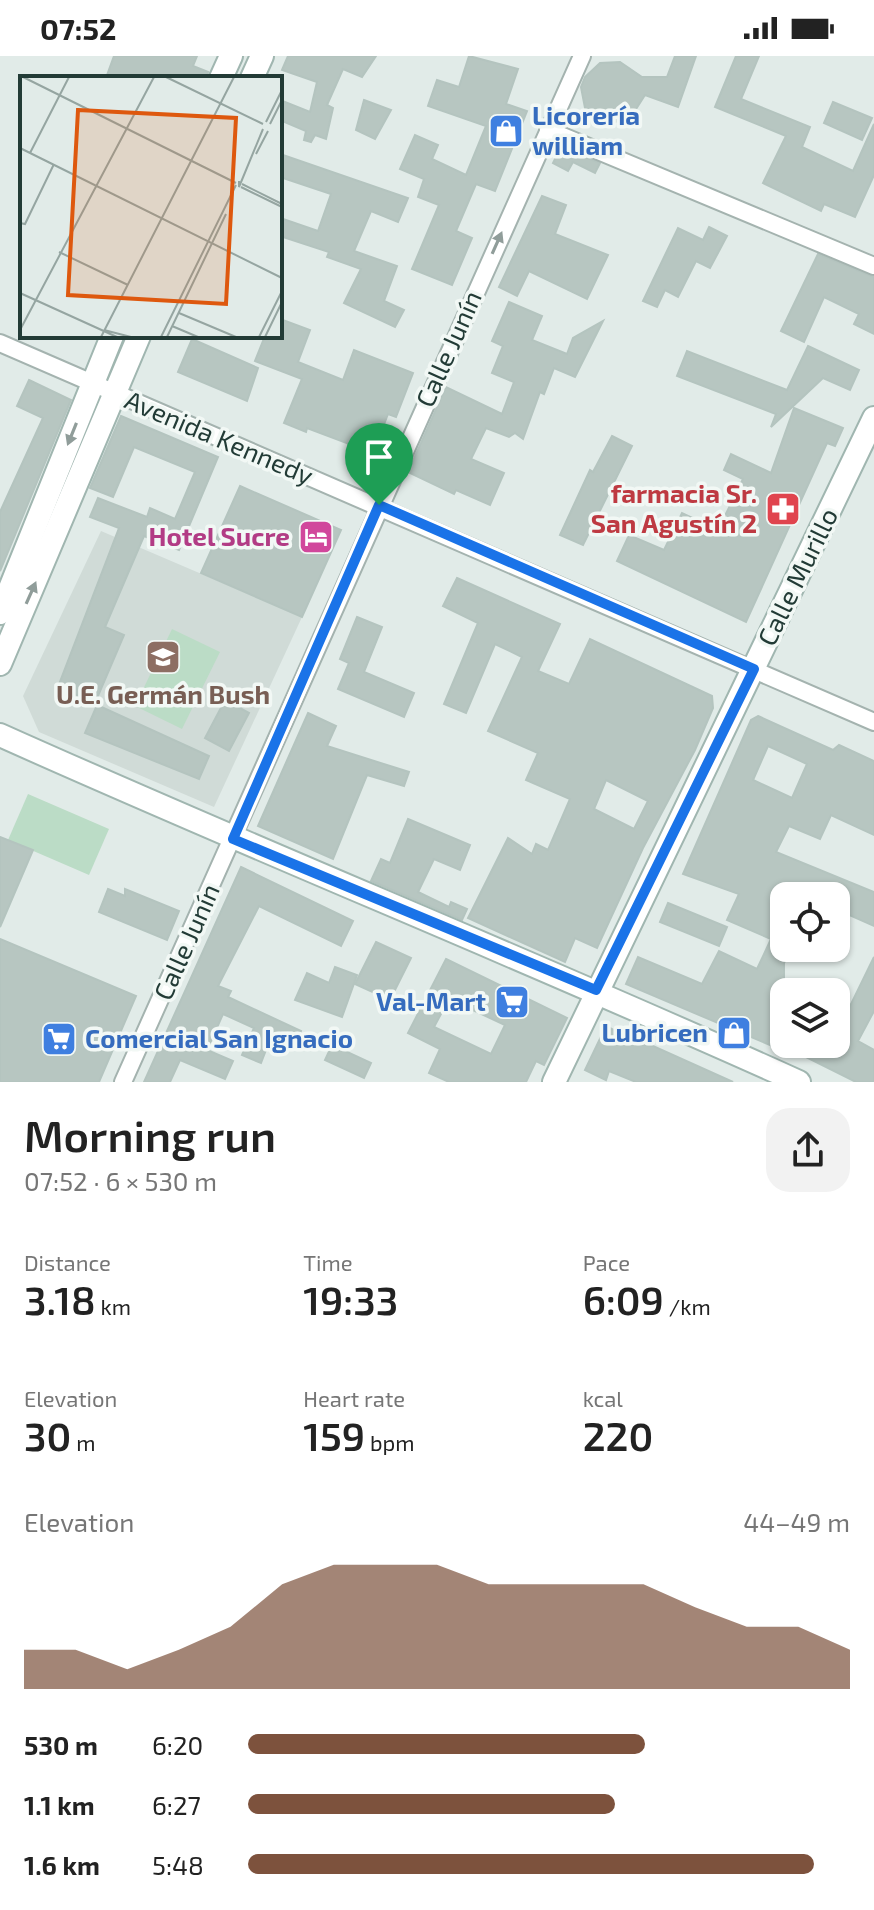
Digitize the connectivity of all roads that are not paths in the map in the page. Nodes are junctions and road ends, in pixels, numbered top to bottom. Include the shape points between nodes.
1 (231, 56) edge
2 (262, 56) edge
3 (582, 56) edge
4 (222, 76) edge
5 (253, 76) edge
6 (548, 130) junction
7 (874, 266) edge
8 (111, 338) edge
9 (138, 338) edge
10 (0, 343) edge
11 (93, 383) junction
12 (115, 393) junction
13 (874, 418) edge
14 (379, 505) junction
15 (0, 613) edge
16 (0, 664) edge
17 (754, 669) junction
18 (874, 722) edge
19 (0, 735) edge
20 (233, 839) junction
21 (596, 990) junction
22 (123, 1082) edge
23 (554, 1082) edge
24 (799, 1082) edge

1 - 4 street
2 - 5 street
3 - 6 street, Calle Junín
6 - 7 street
14 -> 6 street, Calle Junín
8 - 11 street
9 - 12 street
10 - 11 street, Avenida Kennedy
11 - 12 street, Avenida Kennedy
11 -> 15 street
12 - 14 street, Avenida Kennedy
16 -> 12 street
13 - 17 street, Calle Murillo
14 - 17 street, Avenida Kennedy
14 - 20 street, Calle Junín
17 - 18 street, Avenida Kennedy
17 - 21 street, Calle Murillo
19 - 20 street
20 - 21 street
20 - 22 street, Calle Junín
21 - 23 street, Calle Murillo
21 - 24 street

